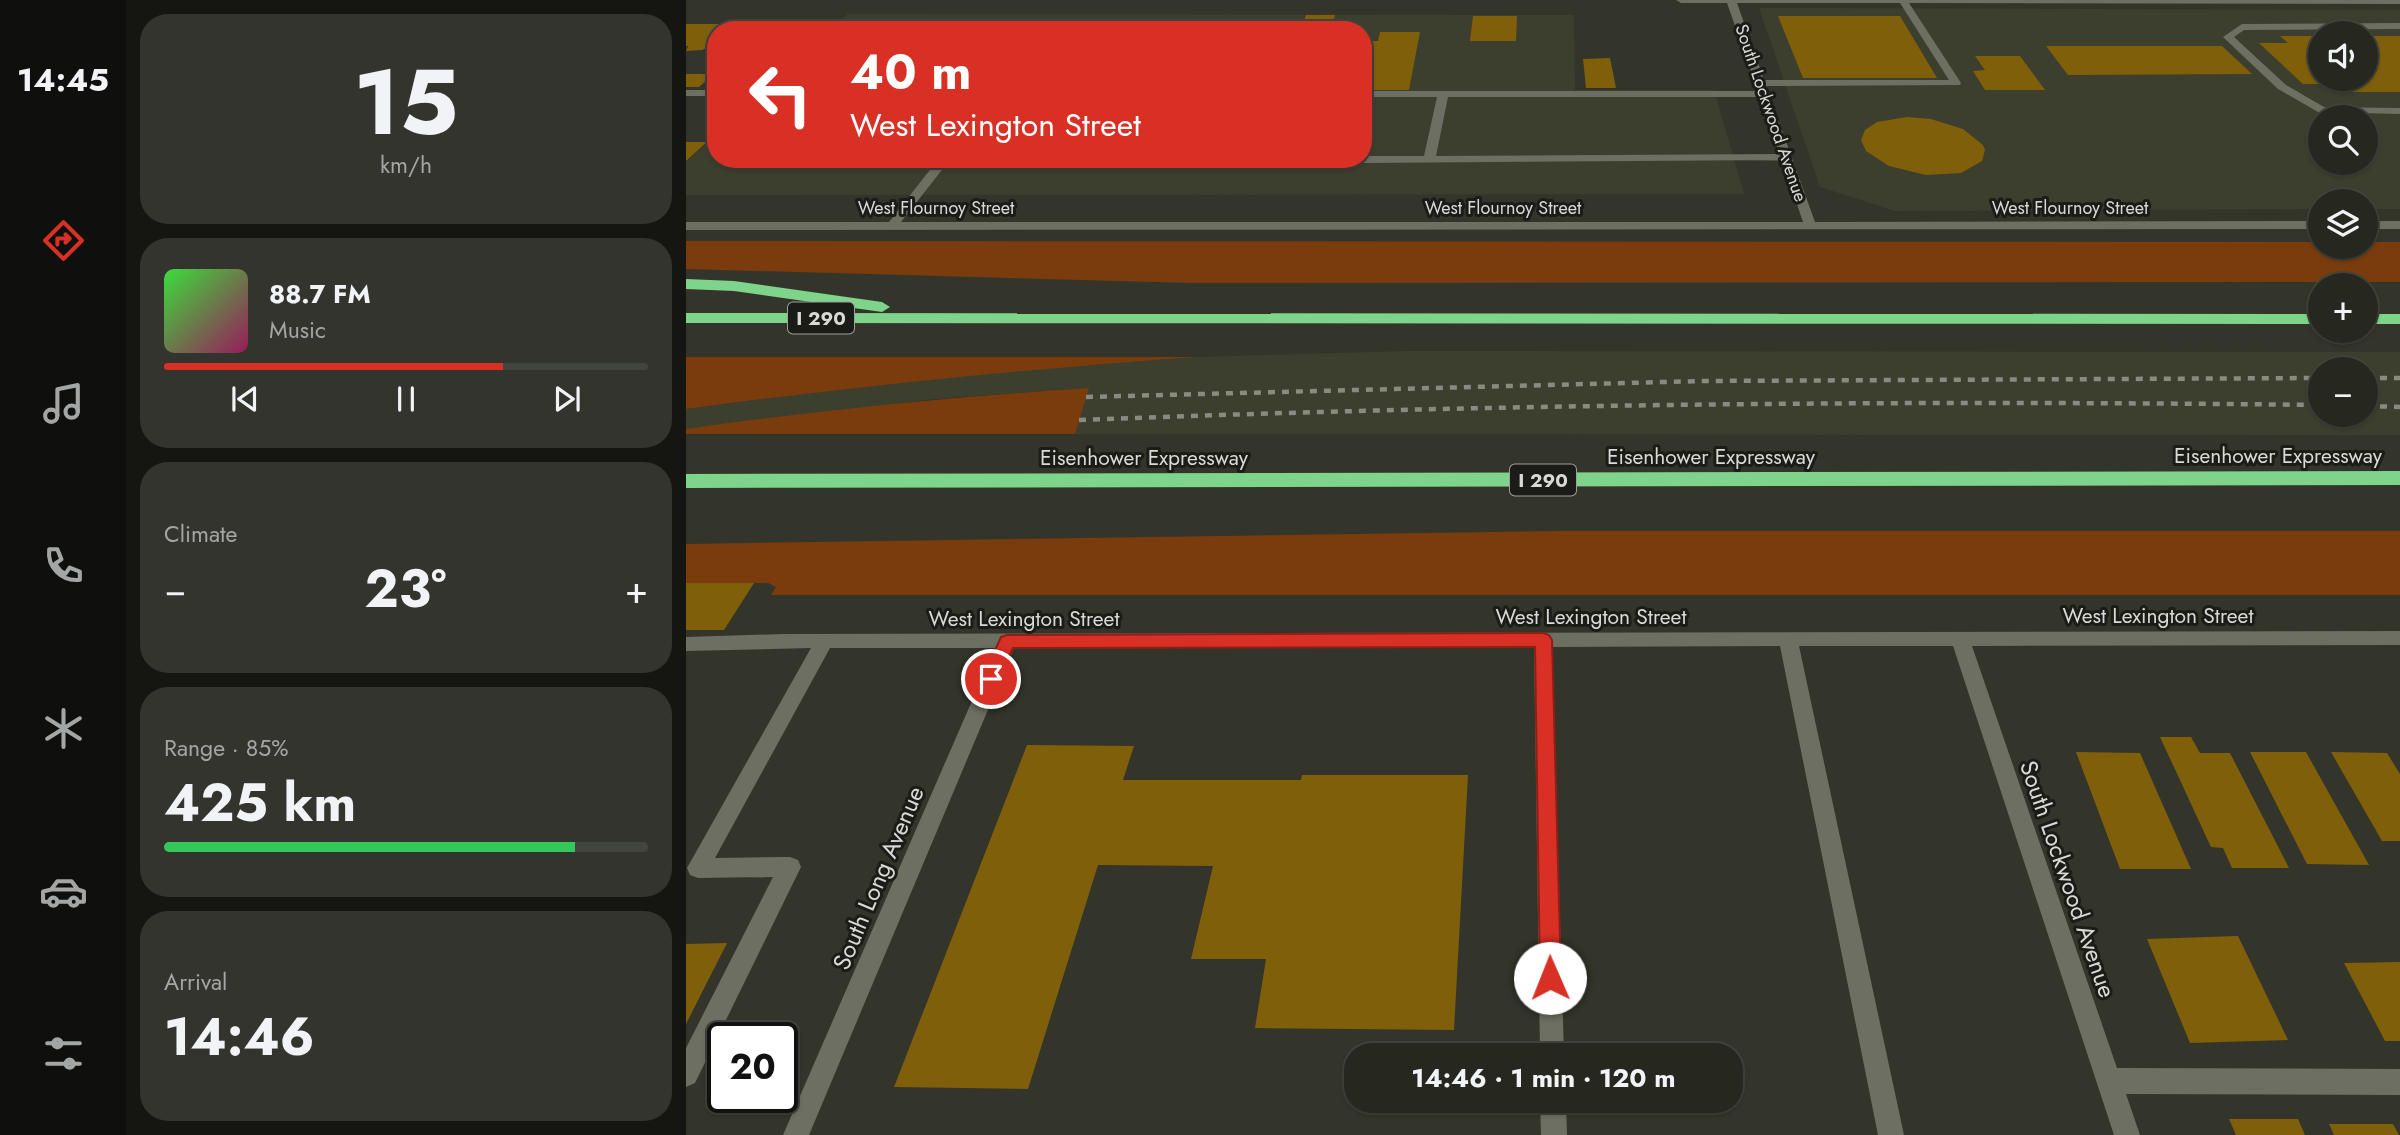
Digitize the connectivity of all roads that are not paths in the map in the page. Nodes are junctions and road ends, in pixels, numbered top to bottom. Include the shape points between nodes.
1 (1681, 0) edge
2 (1731, 0) edge
3 (1903, 0) edge
4 (2198, 0) edge
5 (2271, 0) edge
6 (2323, 0) edge
7 (2400, 1) edge
8 (2400, 26) edge
9 (1762, 89) junction
10 (686, 93) edge
11 (707, 93) edge
12 (1372, 94) edge
13 (1443, 94) junction
14 (2400, 111) edge
15 (1787, 158) junction
16 (1372, 160) edge
17 (1429, 160) junction
18 (938, 168) edge
19 (1811, 225) junction
20 (2308, 225) edge
21 (2378, 225) edge
22 (2400, 225) edge
23 (686, 226) edge
24 (892, 226) junction
25 (686, 284) edge
26 (686, 318) edge
27 (957, 318) junction
28 (2308, 319) edge
29 (2378, 319) edge
30 (2400, 319) edge
31 (2400, 478) edge
32 (686, 481) edge
33 (2400, 638) edge
34 (1788, 639) junction
35 (1960, 639) junction
36 (1543, 640) junction
37 (825, 641) junction
38 (1007, 642) junction
39 (686, 644) edge
40 (1552, 1043) edge
41 (686, 1074) edge
42 (2109, 1082) junction
43 (2400, 1082) edge
44 (1553, 1113) edge
45 (796, 1135) edge
46 (1554, 1135) edge
47 (1891, 1135) edge
48 (2127, 1135) edge

1 - 2 street
2 - 3 street
2 - 9 street, South Lockwood Avenue
3 - 4 street
3 - 9 street via 1956,83
4 - 5 street
5 - 6 street
6 - 7 street
8 - 14 street via 2242,27 2228,37 2282,87 2322,110
9 - 13 street
9 - 15 street, South Lockwood Avenue
10 - 11 street
12 - 13 street
13 - 17 street
15 - 17 street
15 - 19 street, South Lockwood Avenue
16 - 17 street
18 - 24 street
19 - 20 street, West Flournoy Street
19 - 24 street, West Flournoy Street
21 - 22 street
23 - 24 street, West Flournoy Street
25 - 27 highway via 734,286
26 - 27 highway, I 290
27 - 28 highway, I 290
29 - 30 highway
31 - 32 highway, Eisenhower Expressway / I 290
33 - 35 street, West Lexington Street
34 - 35 street, West Lexington Street
34 - 36 street, West Lexington Street
34 - 47 street
35 - 42 street, South Lockwood Avenue
36 - 38 street, West Lexington Street
36 - 40 street
37 - 38 street, West Lexington Street
37 - 39 street, West Lexington Street
37 - 41 street via 698,868 790,867
38 - 45 street, South Long Avenue
42 - 43 street
42 - 48 street, South Lockwood Avenue
44 - 46 street

